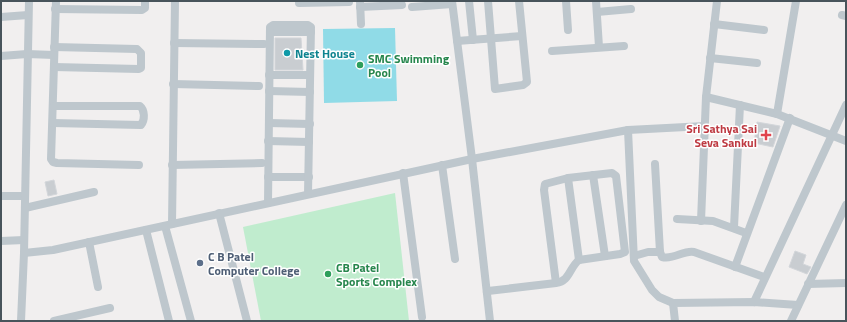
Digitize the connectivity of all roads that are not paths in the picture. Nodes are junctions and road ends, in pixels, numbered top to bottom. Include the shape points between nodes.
1 (29, 1) edge
2 (146, 1) edge
3 (175, 1) edge
4 (469, 1) edge
5 (488, 1) edge
6 (519, 1) edge
7 (566, 1) edge
8 (596, 1) edge
9 (717, 1) edge
10 (796, 1) edge
11 (326, 2) edge
12 (349, 2) dead end
13 (298, 3) dead end
14 (452, 3) edge
15 (360, 4) edge
16 (56, 5) edge
17 (402, 5) dead end
18 (412, 7) dead end
19 (631, 10) dead end
20 (597, 12) junction
21 (28, 15) junction
22 (1, 17) edge
23 (361, 24) dead end
24 (714, 24) junction
25 (568, 30) dead end
26 (764, 30) dead end
27 (522, 36) junction
28 (491, 38) junction
29 (457, 40) junction
30 (473, 40) junction
31 (174, 43) junction
32 (264, 44) dead end
33 (624, 46) dead end
34 (599, 47) junction
35 (54, 51) junction
36 (552, 51) dead end
37 (27, 54) junction
38 (1, 56) edge
39 (710, 58) junction
40 (757, 63) dead end
41 (54, 67) junction
42 (269, 75) junction
43 (310, 75) junction
44 (173, 84) junction
45 (259, 86) dead end
46 (269, 91) junction
47 (310, 92) junction
48 (706, 97) junction
49 (740, 105) junction
50 (846, 105) edge
51 (54, 106) junction
52 (777, 114) junction
53 (790, 118) junction
54 (53, 123) junction
55 (268, 123) junction
56 (310, 124) junction
57 (705, 126) junction
58 (628, 130) junction
59 (832, 134) junction
60 (268, 141) junction
61 (846, 141) edge
62 (309, 142) junction
63 (472, 159) junction
64 (262, 163) dead end
65 (655, 164) dead end
66 (139, 165) dead end
67 (172, 165) junction
68 (442, 165) junction
69 (403, 173) junction
70 (593, 175) junction
71 (268, 177) junction
72 (309, 177) junction
73 (568, 178) junction
74 (94, 192) dead end
75 (308, 194) junction
76 (1, 196) edge
77 (25, 196) junction
78 (268, 202) junction
79 (846, 205) edge
80 (25, 208) junction
81 (219, 213) junction
82 (677, 219) dead end
83 (701, 220) junction
84 (168, 225) junction
85 (734, 228) junction
86 (146, 230) junction
87 (746, 233) junction
88 (24, 240) junction
89 (1, 241) edge
90 (89, 242) junction
91 (660, 252) junction
92 (24, 254) junction
93 (605, 256) junction
94 (634, 256) junction
95 (455, 259) dead end
96 (579, 260) junction
97 (735, 267) junction
98 (764, 277) junction
99 (556, 283) junction
100 (846, 283) edge
101 (808, 284) junction
102 (98, 287) dead end
103 (487, 292) junction
104 (754, 302) junction
105 (673, 303) junction
106 (798, 305) junction
107 (110, 308) dead end
108 (422, 317) dead end
109 (21, 321) edge
110 (54, 321) edge
111 (169, 321) edge
112 (191, 321) edge
113 (247, 321) edge
114 (490, 321) edge
115 (675, 321) edge
116 (791, 321) edge

1 - 21 street
2 - 16 street via 142,10
3 - 31 street
4 - 30 street
5 - 28 street
6 - 27 street
7 - 25 street
8 - 20 street
9 - 24 street
10 - 52 street
11 - 12 street
11 - 13 street
14 - 18 street
14 - 29 street
15 - 17 street
15 - 23 street
16 - 35 street
19 - 20 street
20 - 34 street
21 - 22 street
21 - 37 street
24 - 26 street
24 - 39 street
27 - 28 street
27 - 28 street via 527,82 523,85 495,89
28 - 30 street
29 - 30 street
29 - 63 street
31 - 32 street
31 - 44 street
33 - 34 street
34 - 36 street
35 - 37 street
35 - 41 street
35 - 41 street via 137,49 141,53 141,68
37 - 38 street
37 - 77 street
39 - 40 street
39 - 48 street
41 - 51 street
42 - 43 street
42 - 43 street via 270,27 273,25 311,27
42 - 46 street
43 - 47 street
44 - 45 street
44 - 67 street
46 - 47 street
46 - 55 street
47 - 56 street
48 - 49 street
48 - 57 street
49 - 52 street
49 - 85 street
50 - 59 street
51 - 54 street
51 - 54 street via 140,106 143,110 143,120 141,124
52 - 53 street
53 - 59 street
53 - 87 street
54 - 66 street via 53,162
55 - 56 street
55 - 60 street
56 - 62 street
57 - 58 street
57 - 83 street
58 - 63 street
58 - 94 street
59 - 61 street
59 - 98 street
60 - 62 street
60 - 71 street
62 - 72 street
63 - 68 street
63 - 103 street
64 - 67 street
65 - 91 street
67 - 84 street
68 - 69 street
68 - 95 street
69 - 75 street
69 - 108 street
70 - 73 street
70 - 93 street
70 - 93 street via 609,172 616,176 625,249 623,253
71 - 72 street
71 - 78 street
72 - 75 street
73 - 96 street
73 - 99 street via 547,183 544,187
74 - 80 street
75 - 78 street
76 - 77 street
77 - 80 street
78 - 81 street
79 - 101 street
80 - 88 street
81 - 84 street
81 - 113 street
82 - 83 street
83 - 85 street via 718,222
84 - 86 street
84 - 112 street
85 - 87 street
86 - 90 street
86 - 111 street
87 - 97 street
88 - 89 street
88 - 92 street
90 - 92 street
90 - 102 street
91 - 94 street
91 - 97 street via 665,258 691,252
92 - 109 street
93 - 96 street
94 - 105 street via 636,265 652,290 659,297
96 - 99 street via 565,281
97 - 98 street
98 - 104 street
99 - 103 street
100 - 101 street
101 - 106 street
103 - 114 street
104 - 105 street
104 - 106 street
105 - 115 street
106 - 116 street
107 - 110 street

